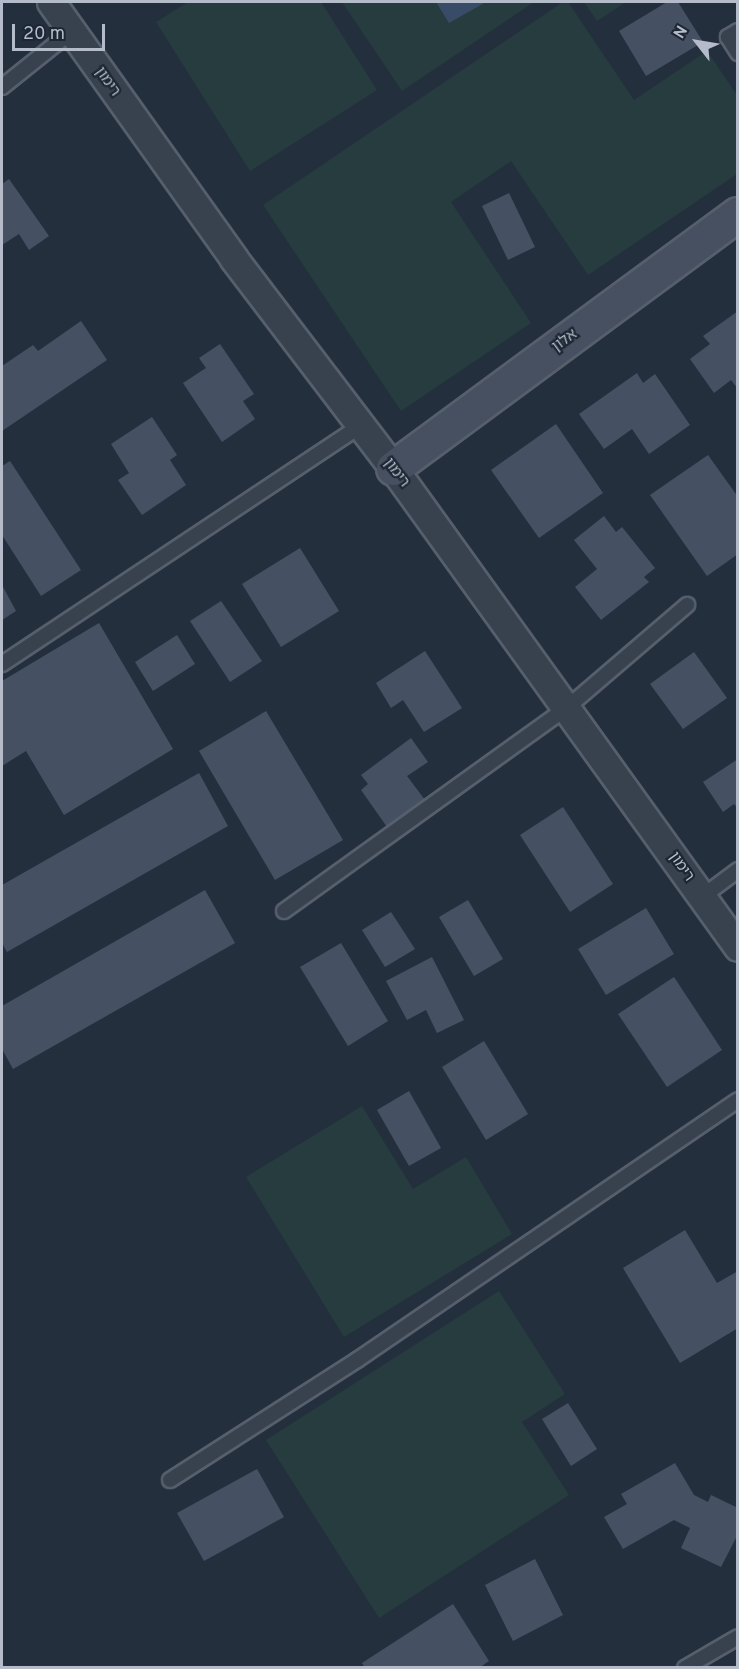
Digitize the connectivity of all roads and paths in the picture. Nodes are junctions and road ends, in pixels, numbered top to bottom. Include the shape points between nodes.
1 (51, 2) edge
2 (72, 31) junction
3 (738, 31) edge
4 (738, 53) edge
5 (2, 87) edge
6 (738, 214) edge
7 (360, 426) junction
8 (393, 468) junction
9 (687, 605) dead end
10 (2, 664) edge
11 (568, 707) junction
12 (738, 870) edge
13 (702, 897) junction
14 (284, 911) dead end
15 (738, 946) edge
16 (738, 1100) edge
17 (170, 1480) dead end
18 (738, 1637) edge
19 (685, 1668) edge

1 - 2 street, רימון
2 - 5 lane
2 - 7 street, רימון via 234,259
3 - 4 lane via 728,37
6 - 8 street, אלון
7 - 8 street, רימון
7 - 10 lane
8 - 11 street, רימון
9 - 11 lane
11 - 13 street, רימון
11 - 14 lane
12 - 13 lane
13 - 15 street, רימון
16 - 17 lane via 357,1360
18 - 19 lane

